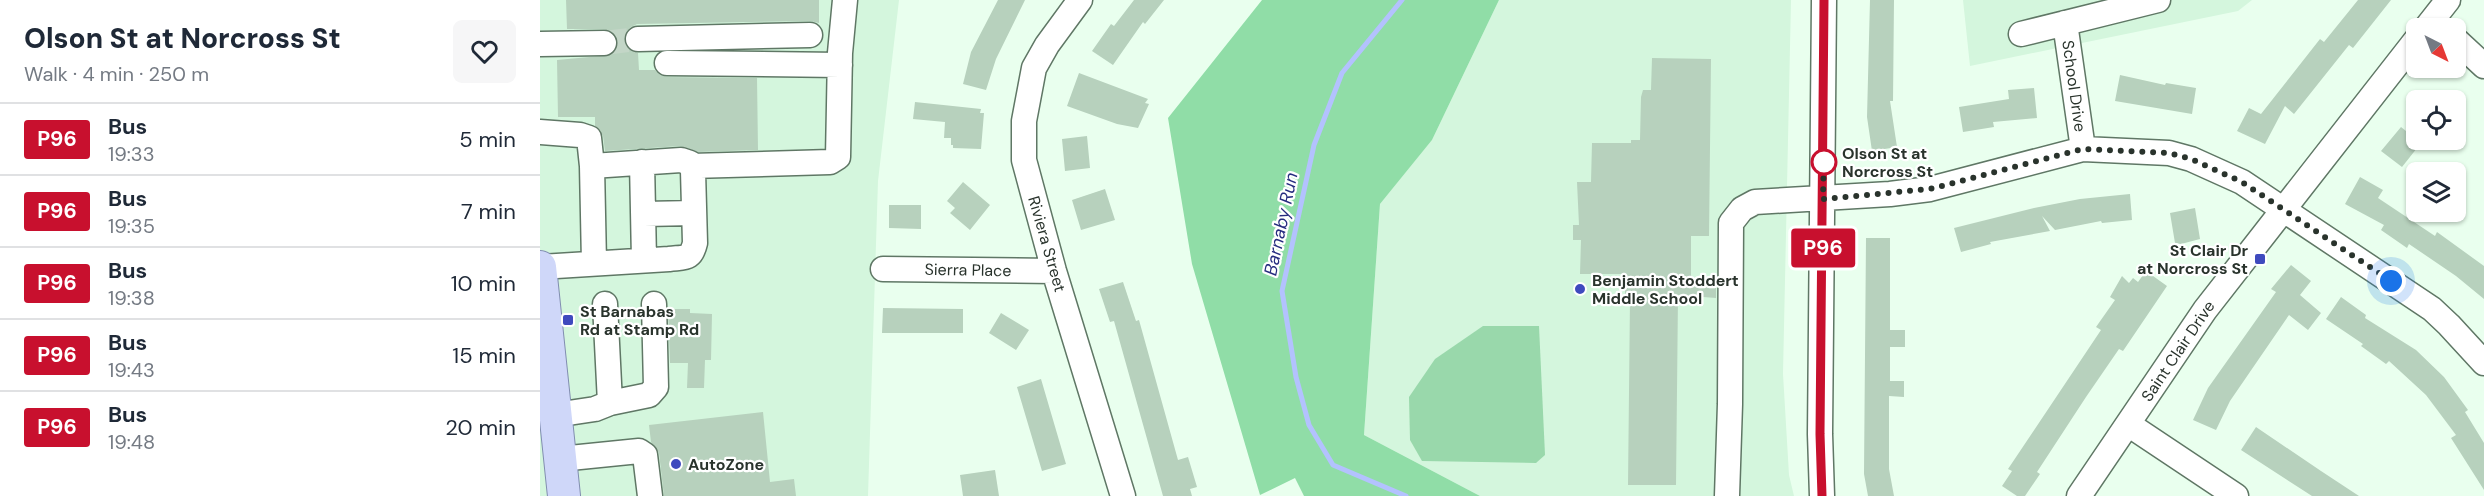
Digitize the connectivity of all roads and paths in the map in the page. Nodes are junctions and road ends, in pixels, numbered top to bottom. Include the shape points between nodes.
1 (844, 0) edge
2 (1080, 0) edge
3 (1824, 0) edge
4 (2158, 0) edge
5 (2065, 23) junction
6 (2021, 33) dead end
7 (810, 35) dead end
8 (638, 39) tunnel mouth
9 (540, 44) edge
10 (604, 44) tunnel mouth
11 (2466, 49) edge
12 (2406, 53) edge
13 (667, 63) dead end
14 (840, 65) junction
15 (2484, 66) edge
16 (540, 132) edge
17 (2083, 149) junction
18 (642, 162) junction
19 (592, 166) junction
20 (691, 166) junction
21 (1823, 199) junction
22 (2285, 209) junction
23 (694, 213) junction
24 (644, 214) junction
25 (644, 260) junction
26 (594, 264) junction
27 (540, 267) edge
28 (883, 269) dead end
29 (1054, 271) junction
30 (605, 304) dead end
31 (654, 304) dead end
32 (2484, 363) edge
33 (610, 403) junction
34 (555, 415) junction
35 (2128, 424) junction
36 (560, 459) junction
37 (564, 496) edge
38 (650, 496) edge
39 (1122, 496) edge
40 (1727, 496) edge
41 (1822, 496) edge
42 (2079, 496) edge
43 (2236, 496) edge

1 - 14 street
2 - 29 street, Riviera Street via 1034,68 1024,121 1024,160
3 - 21 street
4 - 5 street
5 - 6 street
5 - 17 street, School Drive
7 - 8 street
9 - 10 street
11 - 15 street
12 - 22 street, Saint Clair Drive
13 - 14 street
14 - 20 street via 838,157 830,162
16 - 19 street via 588,138
17 - 21 street via 1930,189
17 - 22 street via 2144,150 2191,159 2242,182
18 - 19 street
18 - 20 street via 681,160
18 - 24 street
19 - 26 street
20 - 23 street
21 - 40 street via 1755,202 1742,209 1731,223
21 - 41 street
22 - 32 street via 2432,309
22 - 35 street, Saint Clair Drive via 2205,310
23 - 24 street
23 - 25 street via 693,253 688,257
24 - 25 street
25 - 26 street
26 - 27 street
27 - 34 main road
28 - 29 street, Sierra Place
29 - 39 street, Riviera Street
30 - 33 street
31 - 33 street via 656,387 649,395
33 - 34 street
34 - 36 main road
35 - 42 street, Saint Clair Drive
35 - 43 street
36 - 37 main road
36 - 38 street via 639,451 645,455

